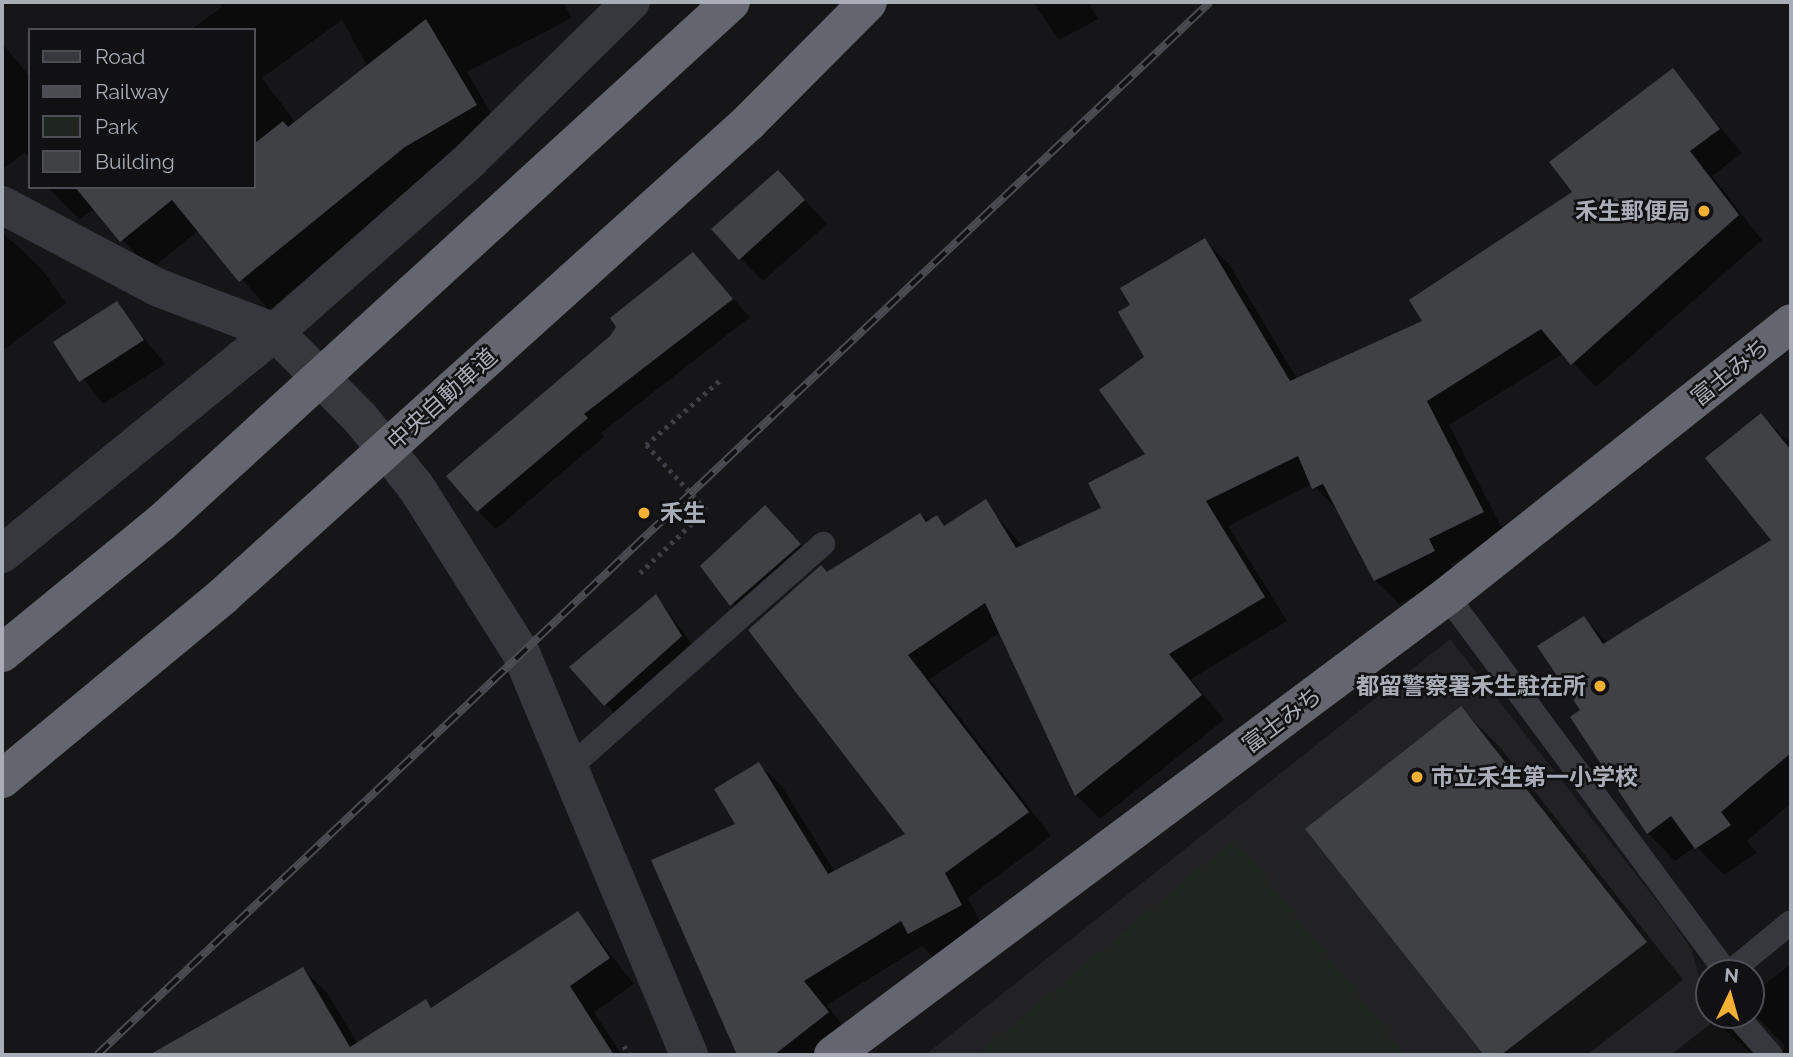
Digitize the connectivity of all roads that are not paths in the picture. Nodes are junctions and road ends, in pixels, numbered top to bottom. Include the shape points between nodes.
1 (631, 2) edge
2 (731, 2) edge
3 (868, 2) edge
4 (2, 205) edge
5 (1791, 323) edge
6 (275, 332) junction
7 (823, 544) dead end
8 (2, 554) edge
9 (1447, 596) junction
10 (2, 653) edge
11 (569, 768) junction
12 (2, 779) edge
13 (1791, 922) edge
14 (1718, 959) edge
15 (1745, 959) edge
16 (1748, 1029) edge
17 (689, 1055) edge
18 (833, 1055) edge
19 (1771, 1055) edge

1 - 6 street via 471,159
2 - 10 highway via 161,523
3 - 12 highway, 中央自動車道 via 748,123 223,596
4 - 6 street via 159,288
5 - 9 highway, 富士みち
6 - 8 street
6 - 11 street via 361,419 416,487 501,631 521,653
7 - 11 lane
9 - 14 lane
9 - 18 highway, 富士みち
11 - 17 street
13 - 15 lane
16 - 19 lane

